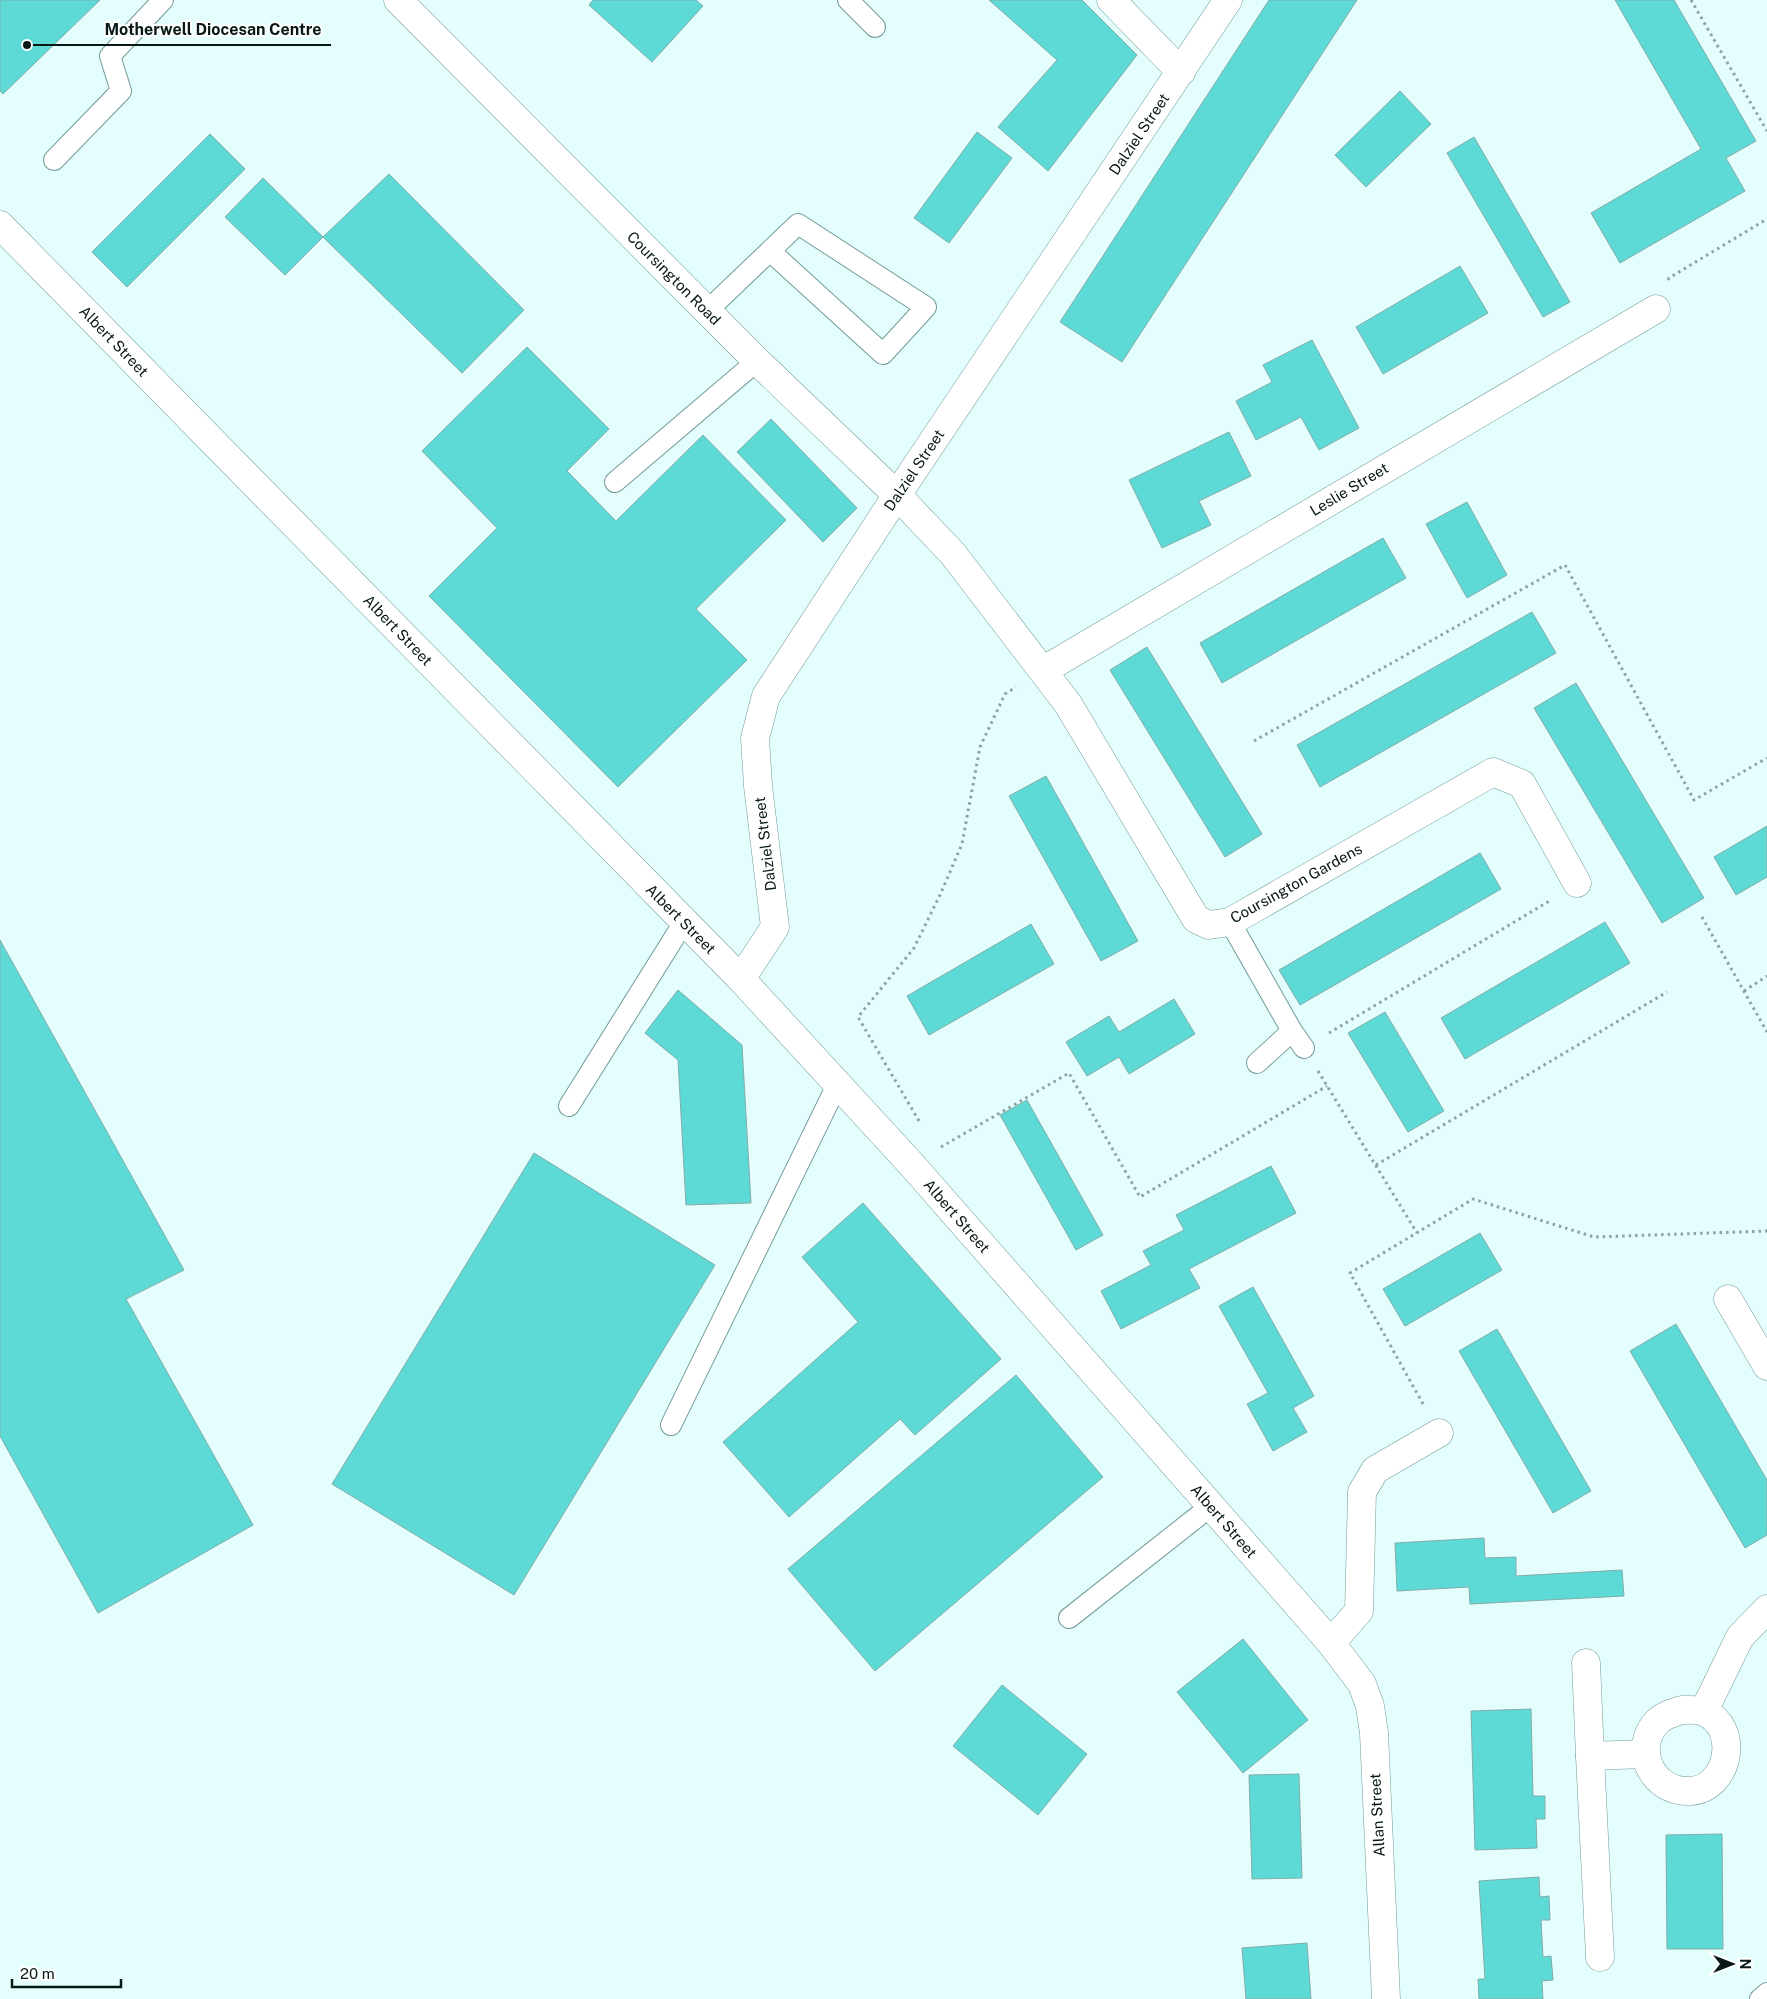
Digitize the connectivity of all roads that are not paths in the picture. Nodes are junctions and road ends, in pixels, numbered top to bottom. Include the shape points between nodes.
1 (163, 0) edge
2 (398, 0) edge
3 (848, 0) edge
4 (1110, 0) edge
5 (1228, 0) edge
6 (875, 27) dead end
7 (1181, 72) junction
8 (54, 160) dead end
9 (0, 225) edge
10 (770, 251) junction
11 (1656, 309) road end
12 (707, 311) junction
13 (757, 361) junction
14 (615, 482) dead end
15 (897, 495) junction
16 (953, 554) joint
17 (1044, 670) junction
18 (1578, 884) road end
19 (684, 922) junction
20 (1230, 922) junction
21 (741, 979) junction
22 (1292, 1031) junction
23 (1304, 1048) road end
24 (1257, 1063) dead end
25 (837, 1085) junction
26 (569, 1106) dead end
27 (1728, 1300) dead end
28 (1767, 1366) edge
29 (671, 1425) dead end
30 (1439, 1433) road end
31 (1211, 1506) junction
32 (1767, 1609) edge
33 (1069, 1618) dead end
34 (1331, 1643) junction
35 (1586, 1663) dead end
36 (1704, 1711) junction
37 (1645, 1754) junction
38 (1590, 1756) junction
39 (1600, 1957) dead end
40 (1767, 1993) edge
41 (1386, 1999) edge
42 (1760, 1999) edge

1 - 8 lane via 110,56 121,91
2 - 12 street, Coursington Road
3 - 6 lane
4 - 7 street
5 - 7 street, Dalziel Street
7 - 15 street, Dalziel Street
9 - 19 street, Albert Street
10 - 10 lane via 798,224 926,307 883,354
10 - 12 lane
11 - 17 street, Leslie Street
12 - 13 street, Coursington Road
13 - 14 lane
13 - 15 street, Coursington Road
15 - 16 street, Coursington Road
15 - 21 street, Dalziel Street via 766,696 755,738 775,927
16 - 17 street, Coursington Gardens
17 - 20 street, Coursington Gardens via 1068,704 1196,919 1209,926
18 - 20 street, Coursington Gardens via 1522,784 1493,772
19 - 21 street, Albert Street
19 - 26 lane
20 - 22 lane
21 - 25 street, Albert Street
22 - 23 lane
22 - 24 lane
25 - 29 lane
25 - 31 street, Albert Street via 912,1165
27 - 28 street
30 - 34 street via 1375,1470 1362,1492 1359,1611
31 - 33 lane
31 - 34 street, Albert Street
32 - 36 street via 1740,1636
34 - 41 street, Allan Street via 1362,1684 1370,1706
35 - 38 street
36 - 37 street via 1682,1710 1659,1720 1646,1742
36 - 37 street via 1720,1724 1725,1734 1726,1758 1714,1780 1691,1791 1678,1791 1656,1778
37 - 38 street
38 - 39 street
40 - 42 lane

